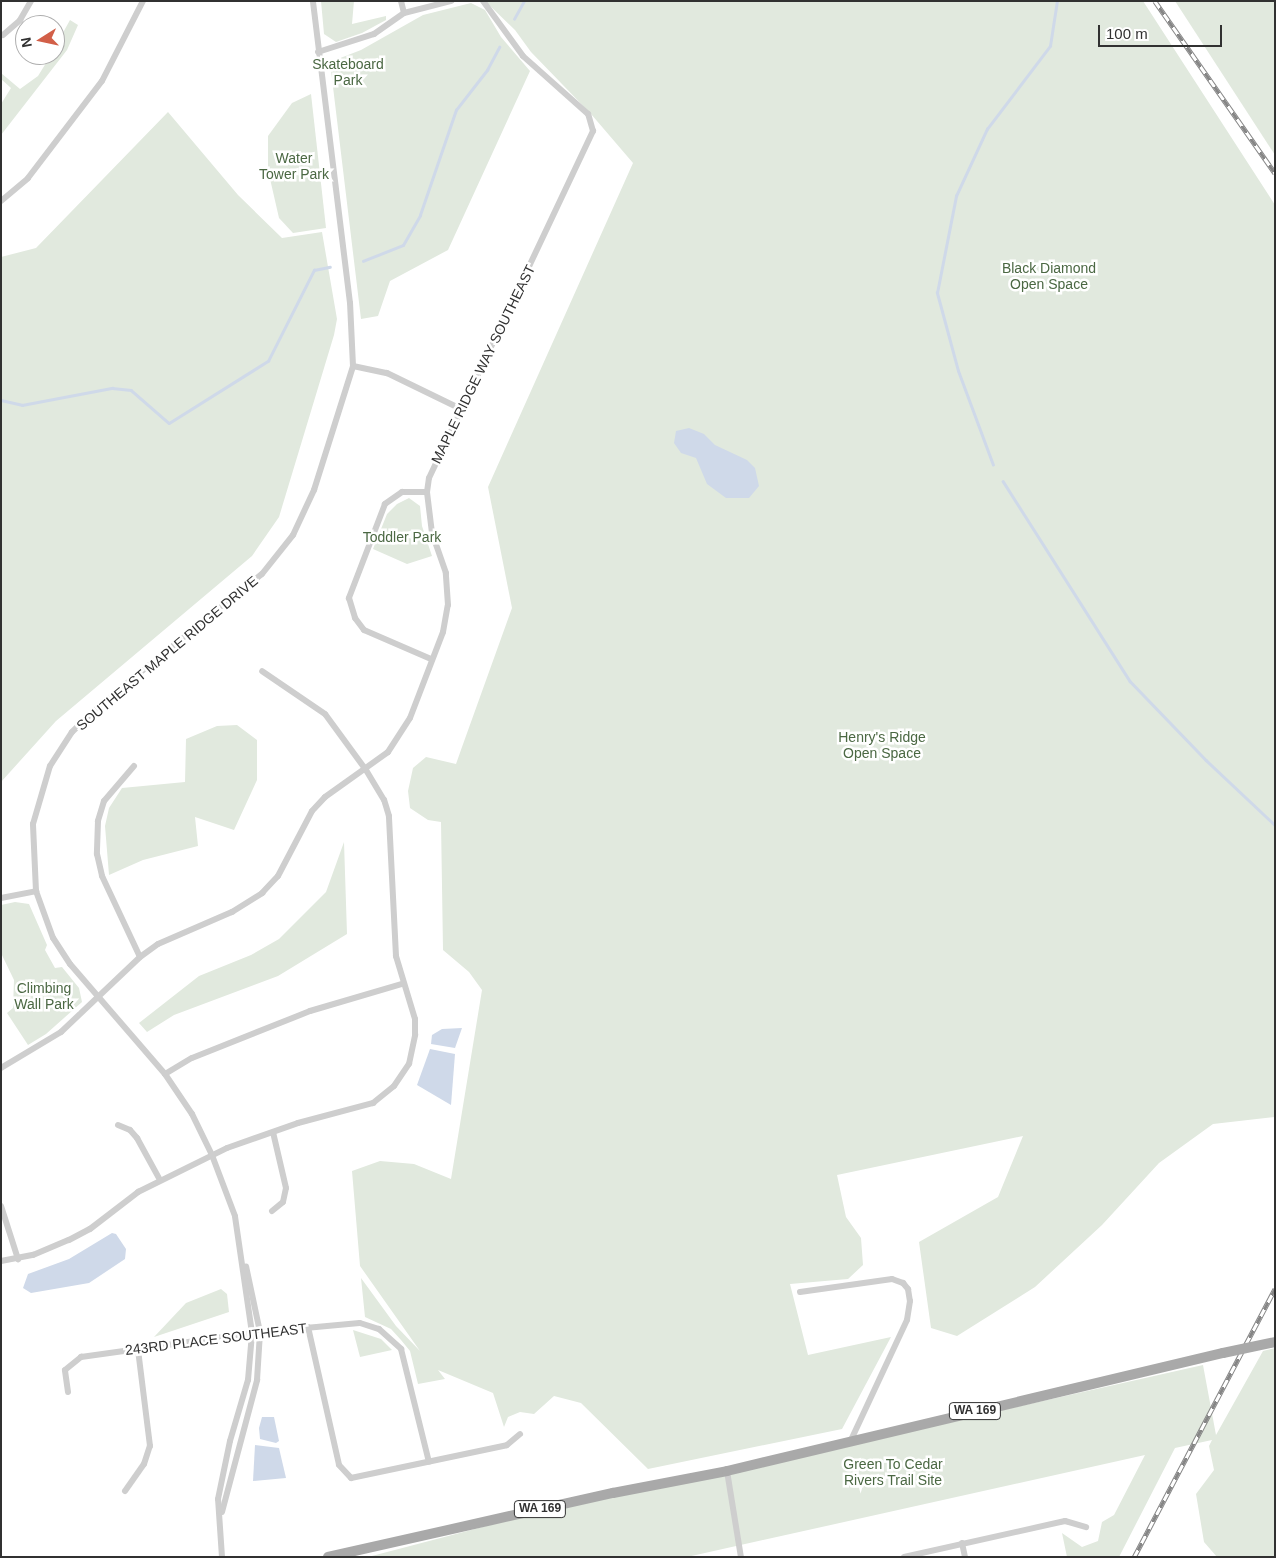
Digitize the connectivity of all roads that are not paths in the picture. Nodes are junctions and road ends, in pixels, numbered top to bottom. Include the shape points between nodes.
1 (31, 1) edge
2 (142, 1) edge
3 (313, 1) edge
4 (401, 1) edge
5 (450, 1) edge
6 (483, 1) edge
7 (404, 13) junction
8 (3, 35) dead end
9 (318, 52) junction
10 (1, 201) edge
11 (353, 366) junction
12 (459, 408) junction
13 (427, 492) junction
14 (431, 659) junction
15 (262, 671) dead end
16 (134, 766) dead end
17 (366, 770) junction
18 (36, 890) junction
19 (1, 898) edge
20 (140, 957) junction
21 (402, 984) junction
22 (99, 996) junction
23 (1, 1068) edge
24 (165, 1074) junction
25 (118, 1125) dead end
26 (273, 1132) junction
27 (212, 1156) junction
28 (160, 1180) junction
29 (1, 1206) edge
30 (272, 1211) dead end
31 (243, 1257) junction
32 (18, 1259) junction
33 (1, 1261) edge
34 (800, 1292) dead end
35 (308, 1328) junction
36 (260, 1332) junction
37 (252, 1333) junction
38 (1275, 1342) edge
39 (138, 1349) junction
40 (68, 1392) dead end
41 (520, 1434) dead end
42 (850, 1442) junction
43 (429, 1462) junction
44 (727, 1471) junction
45 (125, 1491) dead end
46 (221, 1516) junction
47 (1086, 1527) dead end
48 (739, 1537) junction
49 (962, 1543) junction
50 (222, 1557) edge
51 (328, 1557) edge
52 (741, 1557) edge
53 (745, 1557) edge
54 (904, 1557) edge
55 (965, 1557) edge

1 - 8 street via 20,20
2 - 10 street via 102,81 28,178
3 - 9 street, SOUTHEAST MAPLE RIDGE DRIVE
4 - 7 street
5 - 7 street
6 - 12 street, MAPLE RIDGE WAY SOUTHEAST via 523,56 591,121 592,138 498,335
7 - 9 street via 374,34
9 - 11 street, SOUTHEAST MAPLE RIDGE DRIVE via 350,303
11 - 12 street via 387,373
11 - 18 street, SOUTHEAST MAPLE RIDGE DRIVE via 314,490 293,535 277,557 262,574 100,705 72,732 59,751 41,788 33,824
12 - 13 street, MAPLE RIDGE WAY SOUTHEAST via 433,467
13 - 14 street, MAPLE RIDGE WAY SOUTHEAST via 432,533 446,573 448,605 443,632
13 - 14 street via 402,492 385,504 350,598 355,618 364,630
14 - 17 street, MAPLE RIDGE WAY SOUTHEAST via 410,718 399,738
15 - 17 street via 325,714
16 - 20 street via 104,801 98,821 97,854 102,876
17 - 20 street, MAPLE RIDGE WAY SOUTHEAST via 325,796 312,811 278,876 262,893 232,912 171,936
17 - 21 street via 389,816 392,929
18 - 19 street
18 - 22 street, SOUTHEAST MAPLE RIDGE DRIVE via 47,926 58,946
20 - 22 street, MAPLE RIDGE WAY SOUTHEAST
21 - 24 street via 310,1011 192,1058
21 - 26 street via 415,1020 416,1035 409,1064 394,1086 372,1102
22 - 23 street, MAPLE RIDGE WAY SOUTHEAST via 54,1038
22 - 24 street, SOUTHEAST MAPLE RIDGE DRIVE
24 - 27 street, SOUTHEAST MAPLE RIDGE DRIVE via 192,1114
25 - 28 street via 130,1130 137,1138
26 - 27 street
26 - 30 street via 286,1188 283,1202
27 - 28 street
27 - 31 street, SOUTHEAST MAPLE RIDGE DRIVE via 235,1216
28 - 32 street via 138,1192 90,1229 51,1248
29 - 32 street
31 - 36 street, SOUTHEAST MAPLE RIDGE DRIVE via 251,1280
31 - 37 street, SOUTHEAST MAPLE RIDGE DRIVE
32 - 33 street
34 - 42 street via 886,1279 902,1283 908,1289 907,1320
35 - 36 street, 243RD PLACE SOUTHEAST
35 - 43 street, 243RD PLACE SOUTHEAST via 360,1323 391,1337 407,1364
35 - 43 street via 339,1466 346,1475 364,1478
36 - 37 street, 243RD PLACE SOUTHEAST
36 - 46 street, SOUTHEAST MAPLE RIDGE DRIVE via 257,1380
37 - 39 street, 243RD PLACE SOUTHEAST
37 - 46 street, SOUTHEAST MAPLE RIDGE DRIVE via 248,1380 222,1474 218,1499
38 - 42 main road, WA 169, bridge
39 - 40 street, 243RD PLACE SOUTHEAST via 73,1361 65,1370
39 - 45 street via 150,1446 144,1464
41 - 43 street via 507,1445
42 - 44 main road, WA 169
44 - 48 street
44 - 51 main road, WA 169 via 613,1493
46 - 50 street, SOUTHEAST MAPLE RIDGE DRIVE
47 - 49 street via 1065,1522
48 - 52 street
48 - 53 street
49 - 54 street
49 - 55 street

